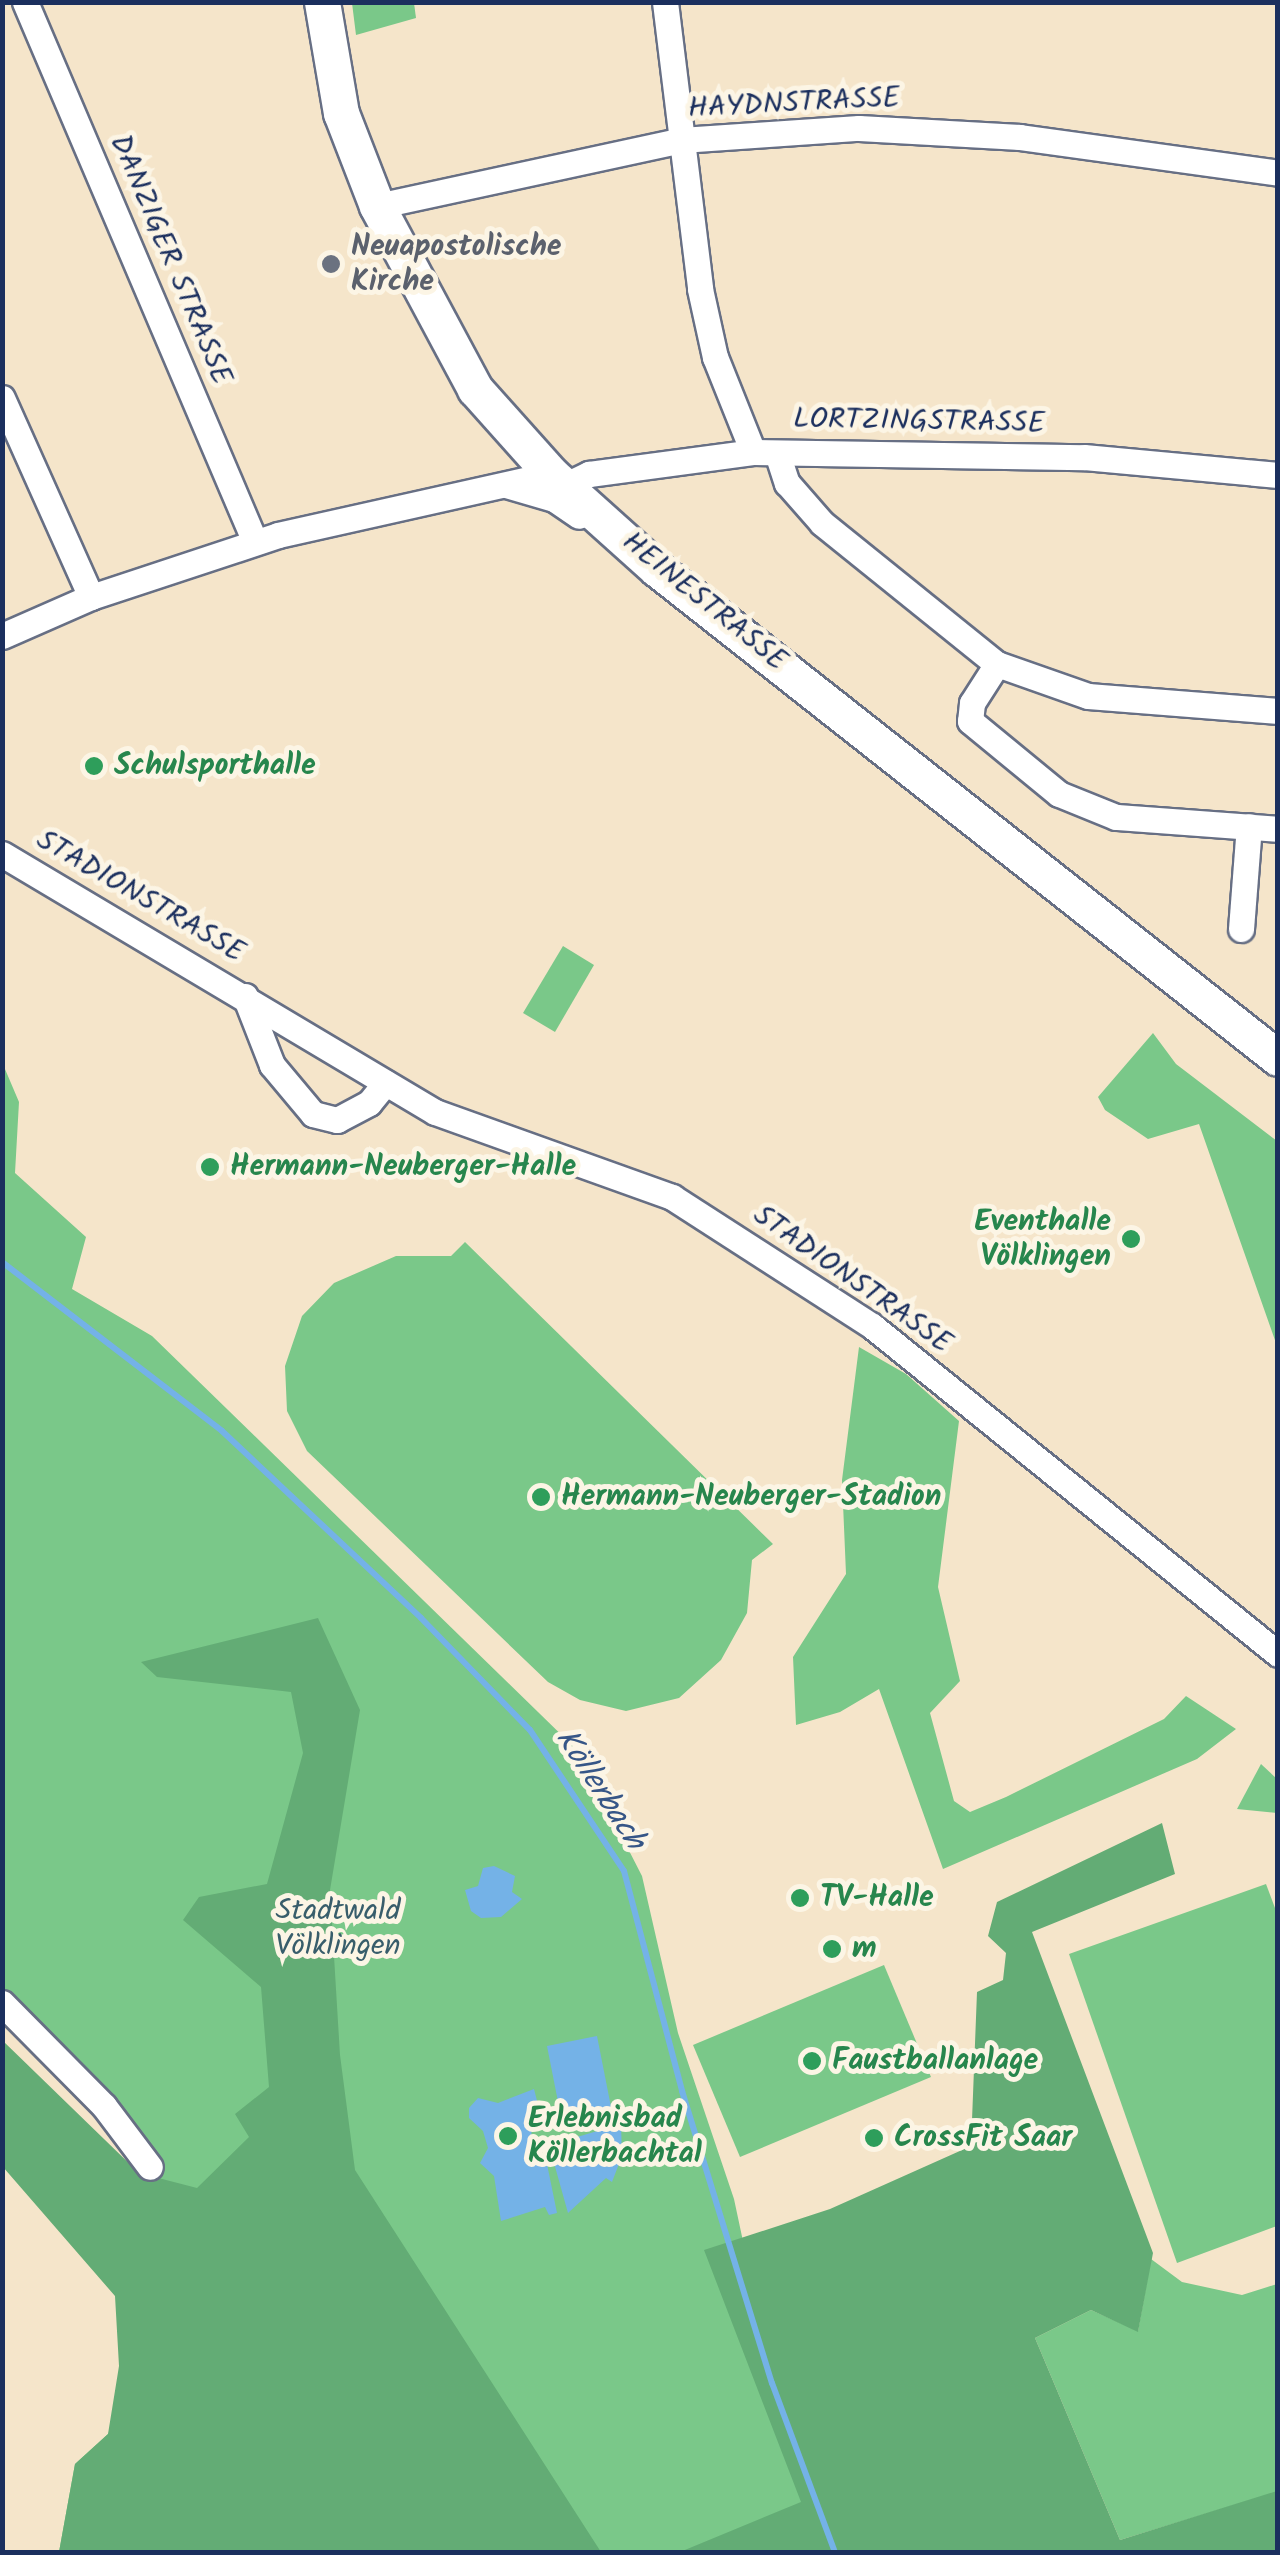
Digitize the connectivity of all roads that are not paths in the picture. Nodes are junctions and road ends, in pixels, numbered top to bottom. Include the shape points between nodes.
1 (25, 2) edge
2 (322, 2) edge
3 (666, 2) edge
4 (682, 140) junction
5 (1278, 173) edge
6 (377, 206) junction
7 (2, 398) edge
8 (765, 452) junction
9 (1278, 475) edge
10 (557, 480) junction
11 (506, 484) junction
12 (255, 542) junction
13 (658, 568) junction
14 (91, 598) junction
15 (2, 636) edge
16 (997, 664) junction
17 (1278, 711) edge
18 (1249, 826) junction
19 (1278, 828) edge
20 (2, 854) edge
21 (1241, 929) dead end
22 (245, 996) junction
23 (1278, 1058) edge
24 (385, 1082) junction
25 (1278, 1654) edge
26 (2, 2004) edge
27 (150, 2166) dead end

1 - 12 street, DANZIGER STRASSE
2 - 6 main road, HEINESTRASSE via 341,113
3 - 4 street
4 - 5 street, HAYDNSTRASSE via 895,130 1020,137
4 - 6 street, HAYDNSTRASSE
4 - 8 street via 716,357
6 - 10 main road, HEINESTRASSE via 476,389
7 - 14 street
8 - 9 street, LORTZINGSTRASSE via 1084,457
8 - 10 street, LORTZINGSTRASSE
8 - 16 street via 822,523
10 - 11 street, LORTZINGSTRASSE
10 - 13 main road, HEINESTRASSE
11 - 12 street, LORTZINGSTRASSE
11 - 13 street via 554,500
12 - 14 street, LORTZINGSTRASSE
13 - 23 main road, HEINESTRASSE
14 - 15 street, LORTZINGSTRASSE
16 - 17 street via 1088,696
16 - 18 street via 972,702 970,721 1060,794 1116,816
18 - 19 street
18 - 21 street
20 - 22 street, STADIONSTRASSE
22 - 24 street, STADIONSTRASSE
22 - 24 street, STADIONSTRASSE via 272,1065 314,1114 337,1120 369,1103
24 - 25 street, STADIONSTRASSE via 435,1112 672,1197 872,1326
26 - 27 street via 104,2106

